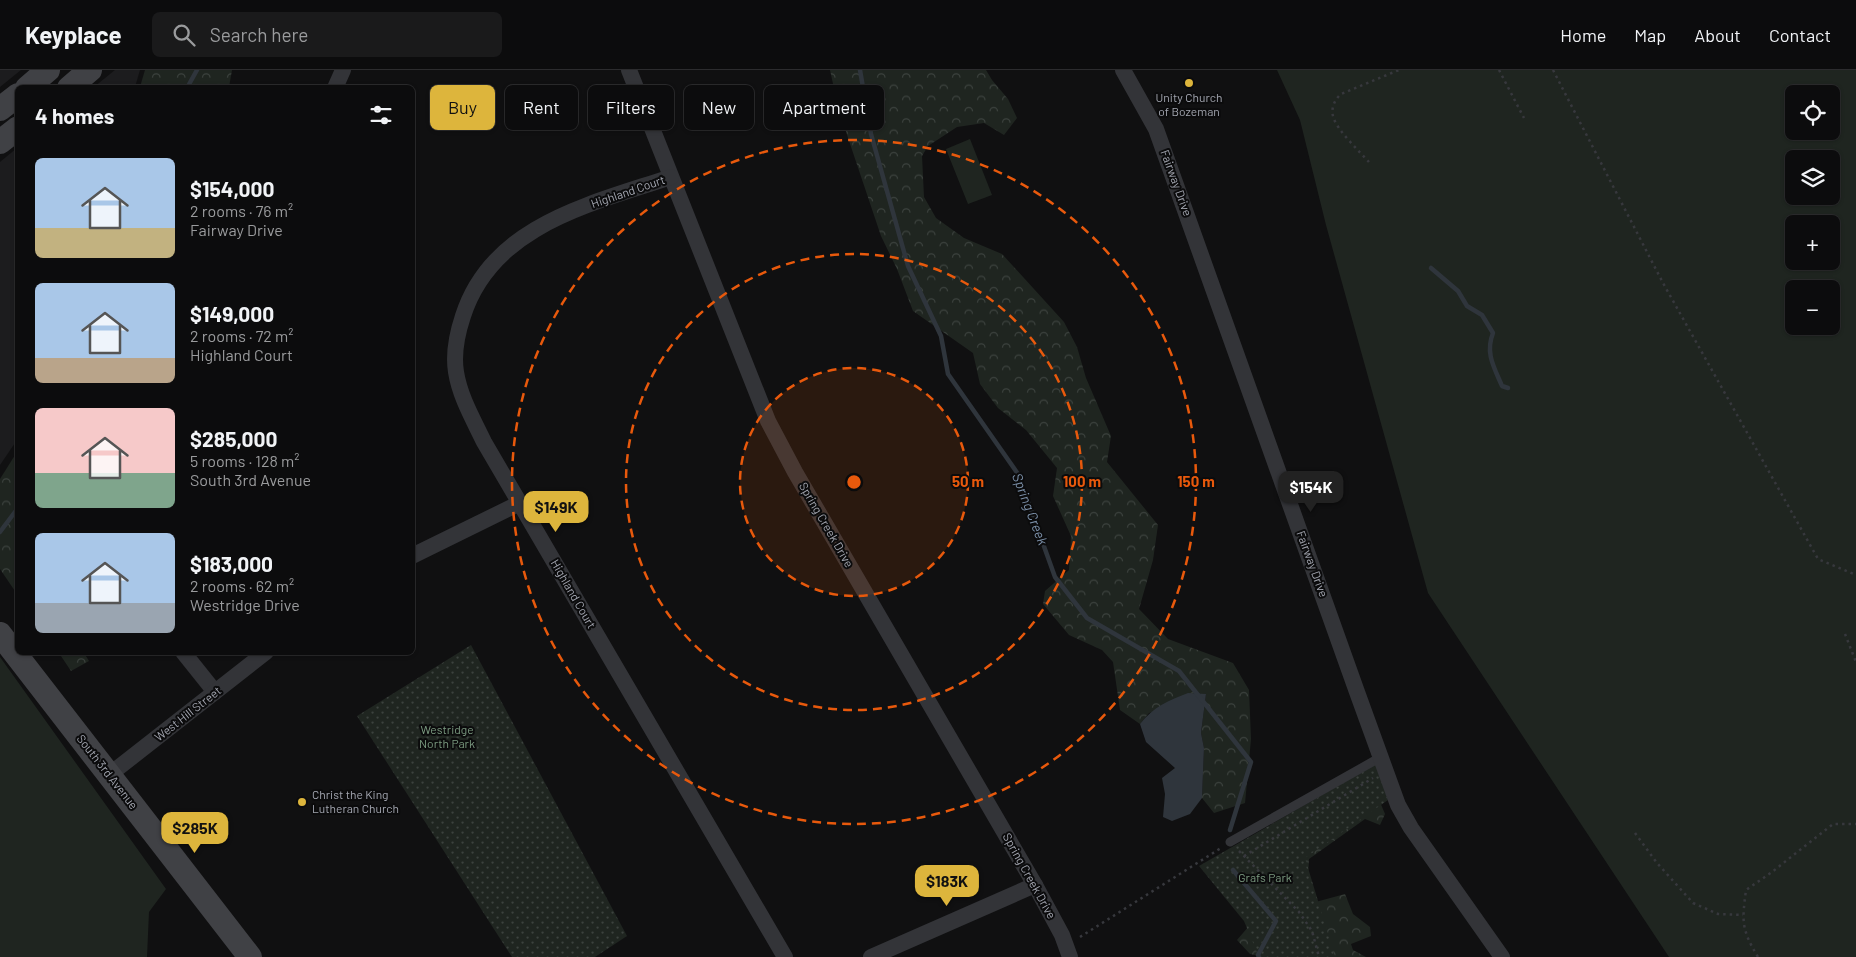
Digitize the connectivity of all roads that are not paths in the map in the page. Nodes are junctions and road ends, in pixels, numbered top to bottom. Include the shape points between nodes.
1 (48, 70) edge
2 (90, 70) edge
3 (343, 70) edge
4 (629, 70) edge
5 (1123, 70) edge
6 (30, 85) edge
7 (72, 85) edge
8 (336, 85) edge
9 (15, 97) edge
10 (0, 109) edge
11 (15, 130) edge
12 (0, 142) edge
13 (671, 177) junction
14 (520, 503) junction
15 (415, 555) edge
16 (0, 634) edge
17 (15, 653) edge
18 (16, 655) edge
19 (185, 655) edge
20 (262, 655) edge
21 (215, 692) junction
22 (1383, 764) junction
23 (109, 775) junction
24 (1230, 842) road end
25 (1035, 885) junction
26 (1068, 952) edge
27 (250, 957) edge
28 (785, 957) edge
29 (871, 957) edge
30 (1502, 957) edge

1 - 6 main road
2 - 7 main road
3 - 8 street
4 - 13 street, Spring Creek Drive
5 - 22 street, Fairway Drive via 1156,129
9 - 10 main road
11 - 12 main road
13 - 14 street, Highland Court via 586,206 531,231 495,259 471,295 454,355 459,386 484,442
13 - 25 street, Spring Creek Drive via 768,421
14 - 15 street
14 - 28 street, Highland Court
16 - 17 main road, South 3rd Avenue
18 - 23 main road, South 3rd Avenue
19 - 21 street
20 - 21 street, West Hill Street
21 - 23 street, West Hill Street
22 - 24 lane
22 - 30 street, Fairway Drive via 1398,805 1411,828
23 - 27 main road, South 3rd Avenue
25 - 26 street, Spring Creek Drive
25 - 29 street

